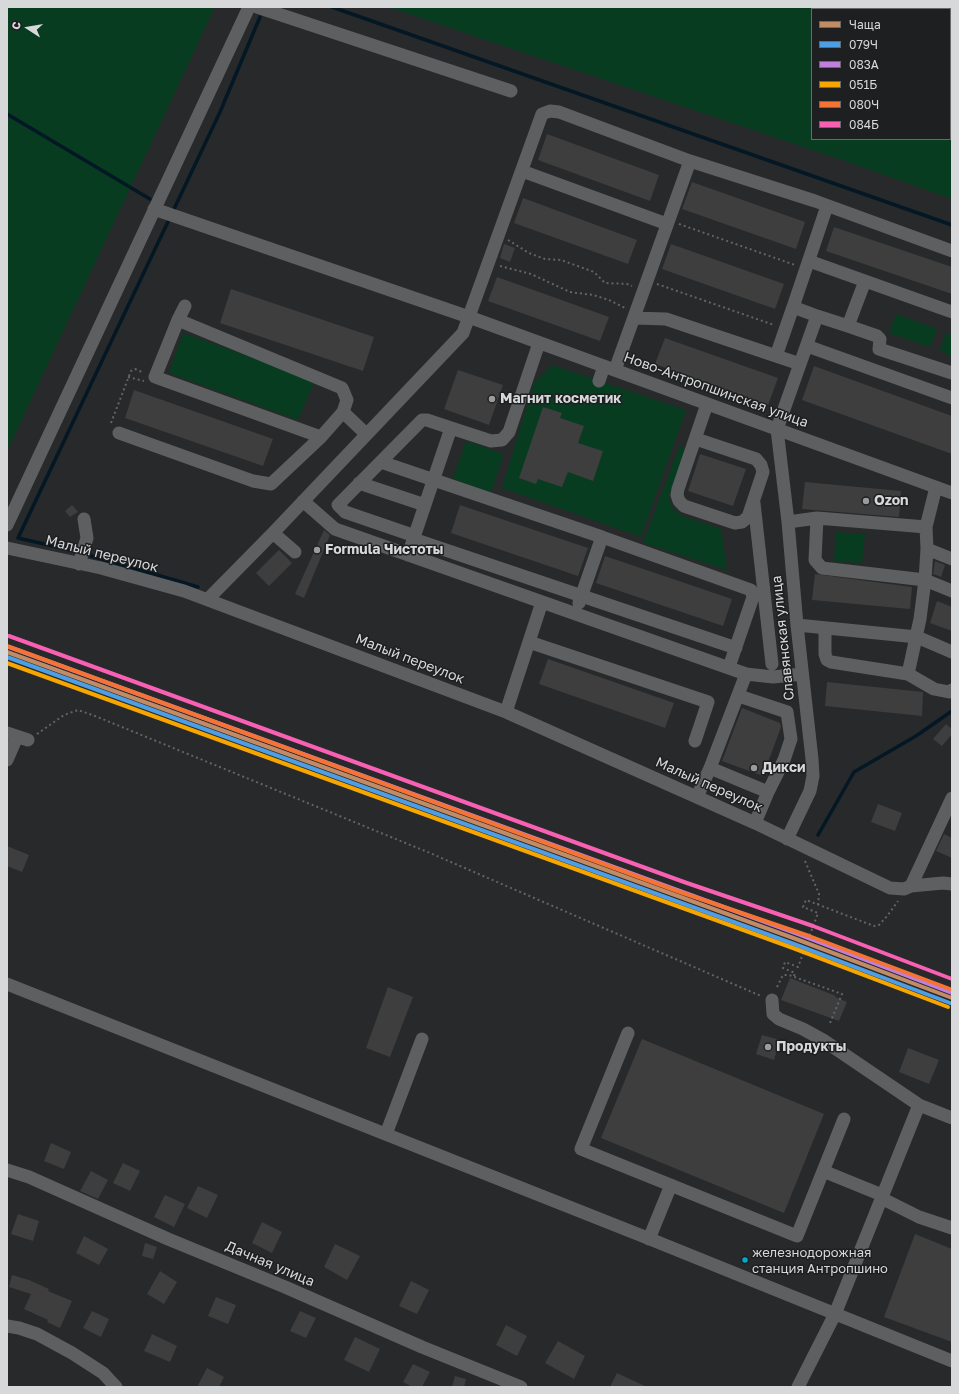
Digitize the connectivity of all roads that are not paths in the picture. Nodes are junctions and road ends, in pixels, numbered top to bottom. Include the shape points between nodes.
1 (249, 7) edge
2 (257, 7) edge
3 (511, 92) dead end
4 (690, 161) junction
5 (522, 171) junction
6 (827, 206) junction
7 (154, 209) junction
8 (667, 222) junction
9 (952, 251) edge
10 (807, 265) junction
11 (865, 280) junction
12 (184, 306) dead end
13 (793, 307) junction
14 (952, 312) edge
15 (634, 315) junction
16 (817, 316) junction
17 (469, 317) junction
18 (178, 320) junction
19 (848, 326) junction
20 (539, 343) junction
21 (807, 346) junction
22 (879, 349) junction
23 (776, 356) junction
24 (800, 364) junction
25 (609, 368) junction
26 (872, 370) junction
27 (952, 373) edge
28 (599, 381) dead end
29 (952, 398) edge
30 (707, 404) junction
31 (343, 412) junction
32 (451, 428) junction
33 (777, 429) junction
34 (119, 433) road end
35 (366, 434) junction
36 (321, 437) junction
37 (696, 439) junction
38 (381, 462) junction
39 (433, 480) junction
40 (360, 483) junction
41 (936, 487) junction
42 (952, 493) edge
43 (754, 499) junction
44 (303, 501) junction
45 (425, 505) junction
46 (817, 518) junction
47 (84, 520) dead end
48 (788, 522) junction
49 (7, 526) edge
50 (926, 528) junction
51 (273, 533) junction
52 (414, 537) junction
53 (602, 537) junction
54 (7, 548) edge
55 (927, 549) junction
56 (295, 552) dead end
57 (408, 555) junction
58 (952, 559) edge
59 (79, 564) junction
60 (925, 580) junction
61 (757, 589) junction
62 (952, 591) edge
63 (581, 596) junction
64 (208, 599) junction
65 (542, 602) junction
66 (576, 613) junction
67 (797, 625) junction
68 (825, 628) junction
69 (917, 637) junction
70 (529, 642) junction
71 (736, 648) junction
72 (952, 652) edge
73 (772, 664) dead end
74 (729, 667) junction
75 (746, 674) junction
76 (802, 674) junction
77 (908, 674) junction
78 (952, 690) edge
79 (739, 696) junction
80 (506, 712) junction
81 (17, 737) edge
82 (695, 741) dead end
83 (7, 760) edge
84 (710, 768) junction
85 (768, 792) junction
86 (697, 797) junction
87 (952, 798) edge
88 (755, 822) junction
89 (787, 839) junction
90 (952, 884) edge
91 (907, 887) junction
92 (7, 984) edge
93 (772, 1000) road end
94 (628, 1033) dead end
95 (422, 1039) dead end
96 (919, 1105) junction
97 (952, 1118) edge
98 (844, 1119) dead end
99 (386, 1134) junction
100 (7, 1170) edge
101 (823, 1171) junction
102 (671, 1185) junction
103 (881, 1197) junction
104 (952, 1228) edge
105 (649, 1239) junction
106 (835, 1314) junction
107 (7, 1326) edge
108 (952, 1361) edge
109 (116, 1387) edge
110 (521, 1387) edge
111 (798, 1387) edge

1 - 7 street
2 - 3 street
4 - 5 street via 559,112 550,111 542,114
4 - 6 street
4 - 8 street
5 - 8 street
5 - 17 street
6 - 9 street
6 - 10 street
7 - 17 street, Ново-Антропшинская улица
7 - 49 street
8 - 15 street
10 - 11 street
10 - 13 street
11 - 14 street
11 - 19 street
12 - 18 street
13 - 16 street
13 - 23 street
15 - 23 street via 666,319
15 - 25 street
16 - 19 street
16 - 21 street
17 - 20 street, Ново-Антропшинская улица
17 - 35 street via 463,333
18 - 31 street via 342,388 347,400
18 - 36 street via 149,379
19 - 22 street via 877,336 880,339
20 - 25 street, Ново-Антропшинская улица
20 - 32 street via 509,432 502,440 491,441
21 - 24 street
21 - 26 street
22 - 26 street
22 - 27 street
23 - 24 street
24 - 33 street
25 - 28 street
25 - 30 street, Ново-Антропшинская улица
26 - 29 street
30 - 33 street, Ново-Антропшинская улица
30 - 37 street
31 - 35 street
31 - 36 street
32 - 38 street via 422,420
32 - 39 street
33 - 41 street, Ново-Антропшинская улица
33 - 48 street, Славянская улица
34 - 36 street via 253,481 271,484
35 - 44 street
37 - 43 street via 756,459 761,465 762,472
37 - 43 street via 676,495 679,501 684,506 735,523 742,522 748,516
38 - 39 street
38 - 40 street
39 - 45 street
39 - 53 street
40 - 45 street
40 - 52 street via 338,505 345,512
41 - 42 street, Ново-Антропшинская улица
41 - 50 street
43 - 61 street
44 - 51 street
44 - 57 street via 335,529
45 - 52 street
46 - 48 street
46 - 50 street
46 - 60 street via 815,560 822,568
47 - 59 street via 87,538
48 - 67 street, Славянская улица
50 - 55 street
51 - 56 street
51 - 64 street
52 - 57 street
52 - 63 street
53 - 61 street
53 - 63 street
54 - 59 street, Малый переулок
55 - 58 street
55 - 60 street
57 - 65 street
59 - 64 street, Малый переулок
60 - 62 street
60 - 69 street
61 - 71 street
61 - 73 street
63 - 66 street
63 - 71 street
64 - 80 street, Малый переулок
65 - 66 street
65 - 70 street
66 - 74 street
67 - 68 street
67 - 76 street, Славянская улица
68 - 69 street
68 - 77 street via 827,660
69 - 72 street
69 - 77 street
70 - 80 street
70 - 82 street via 708,702
71 - 74 street
74 - 75 street
75 - 76 street via 773,677
75 - 79 street
76 - 89 street, Славянская улица via 813,776 810,791
77 - 78 street via 934,689 949,692
79 - 84 street
79 - 85 street via 787,712 791,739
80 - 86 street, Малый переулок
81 - 83 street
84 - 85 street
84 - 86 street
85 - 88 street
86 - 88 street, Малый переулок
87 - 91 street
88 - 89 street, Малый переулок
89 - 91 street, Малый переулок via 890,888
90 - 91 street, Малый переулок
92 - 99 street
93 - 96 street via 774,1014 779,1019 803,1028 823,1040
94 - 102 street via 581,1149
95 - 99 street
96 - 97 street
96 - 103 street
98 - 101 street
99 - 105 street
100 - 110 street, Дачная улица via 29,1177 168,1239
101 - 102 street via 796,1236
101 - 103 street
102 - 105 street
103 - 104 street via 919,1217
103 - 106 street
105 - 106 street
106 - 108 street
106 - 111 street
107 - 109 street via 37,1334 65,1349 103,1373

